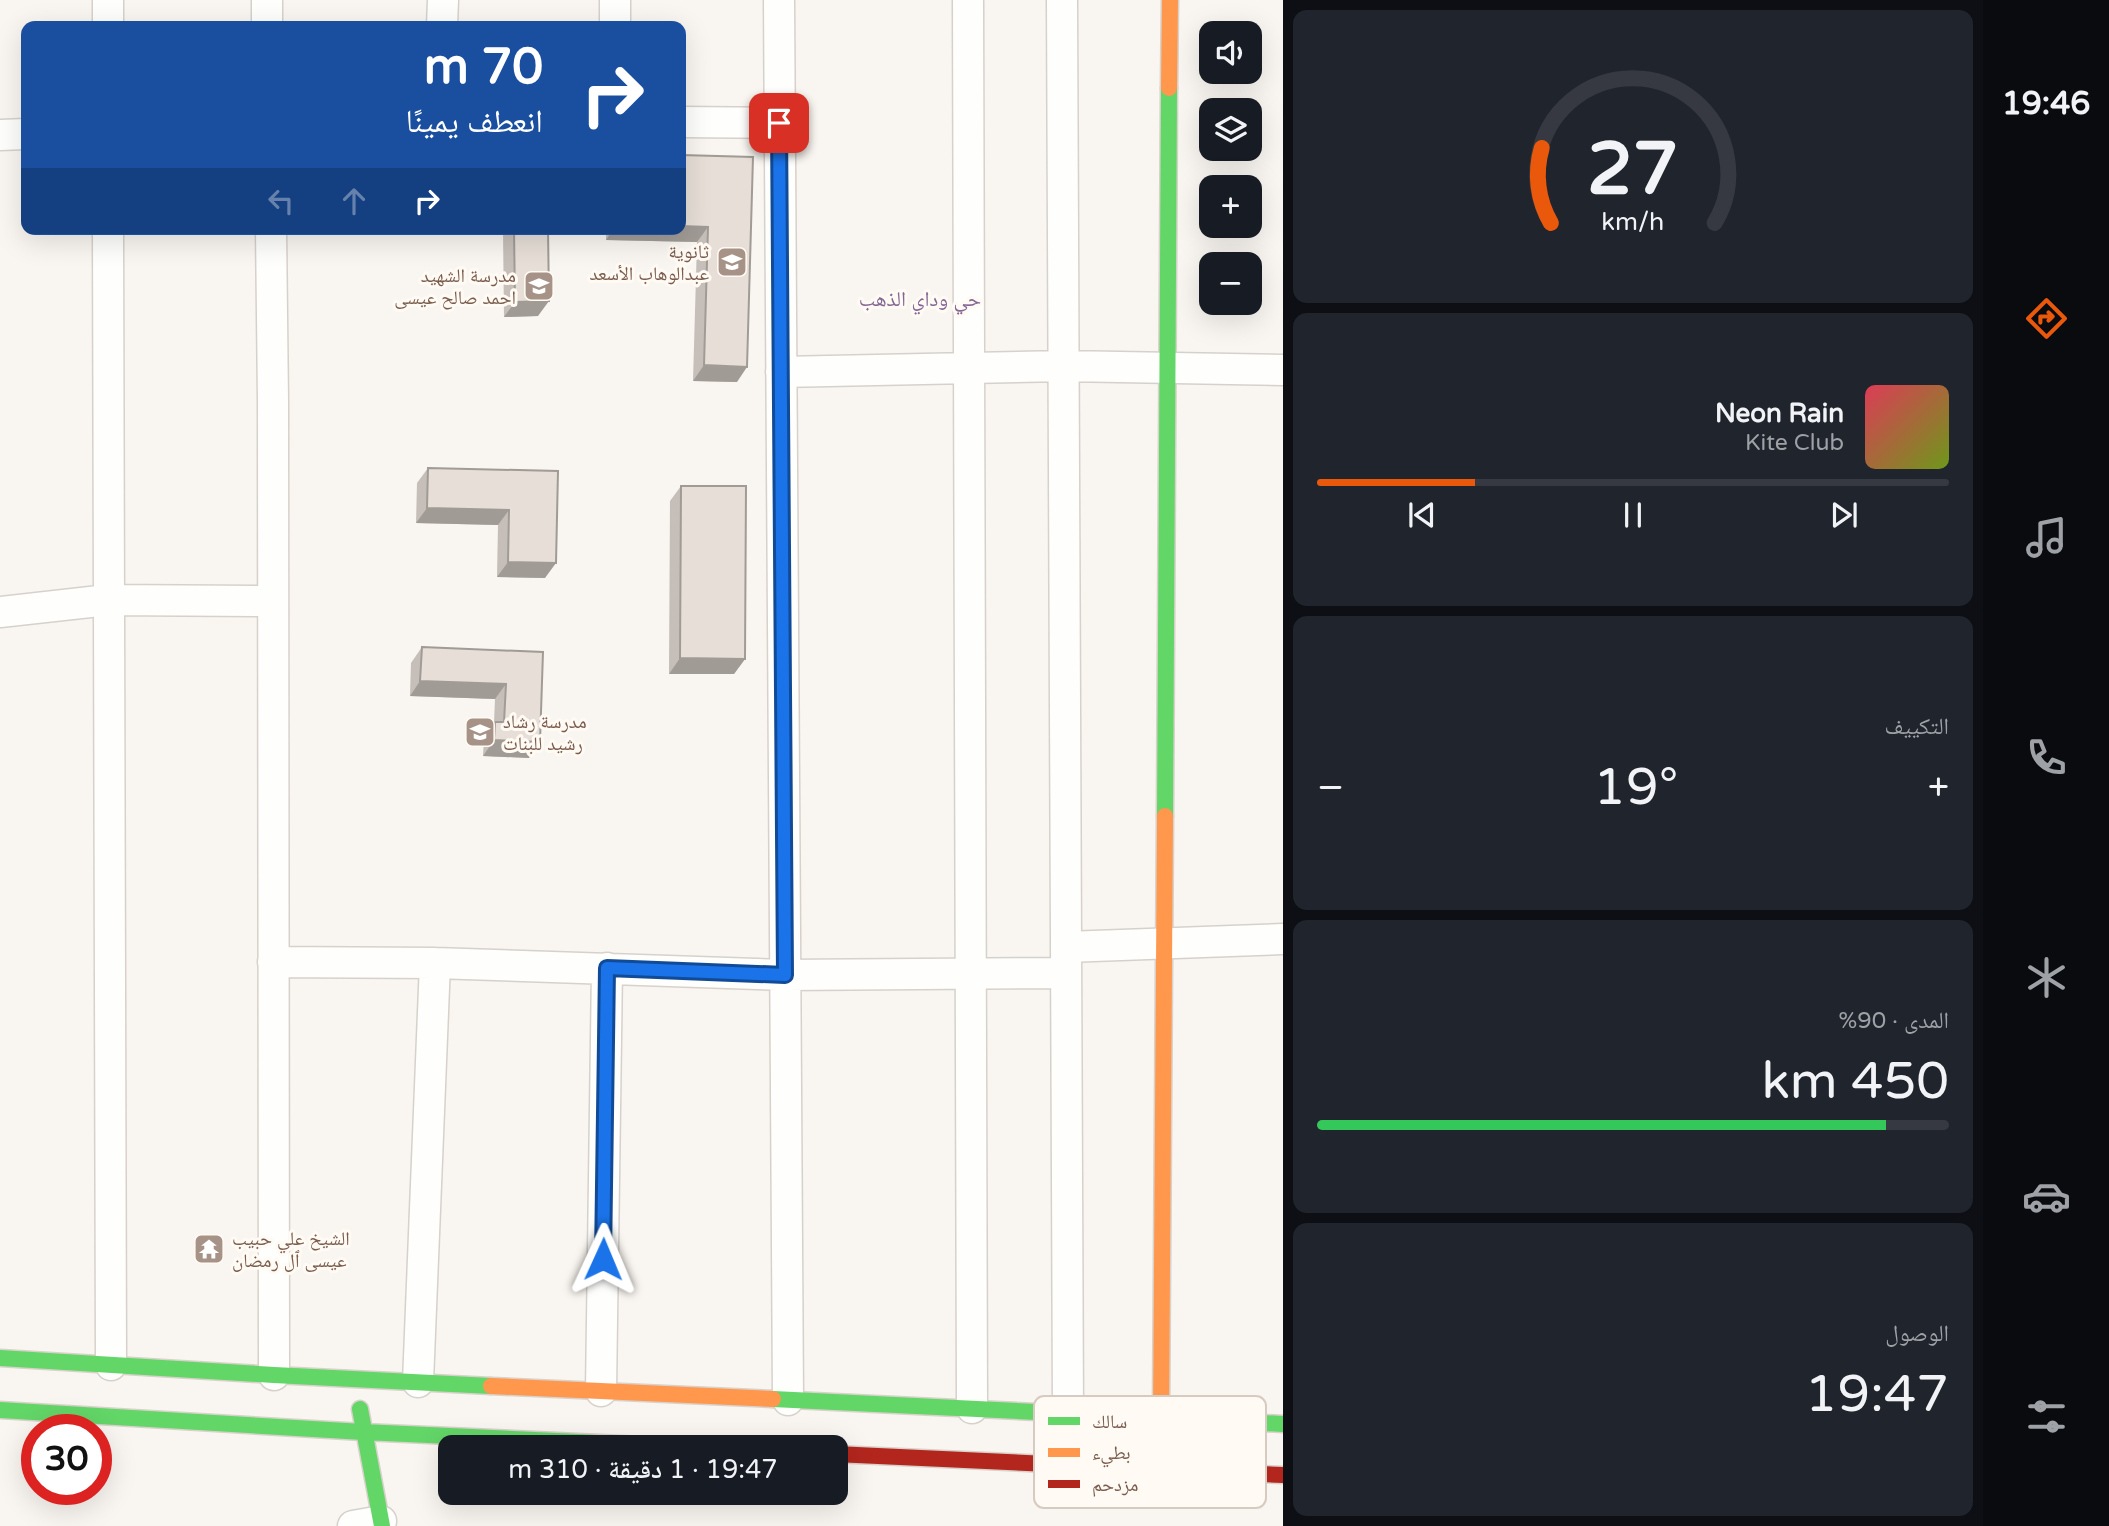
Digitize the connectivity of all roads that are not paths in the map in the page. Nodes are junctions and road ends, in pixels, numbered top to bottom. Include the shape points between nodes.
1 (108, 0) edge
2 (267, 0) edge
3 (443, 0) edge
4 (615, 0) edge
5 (779, 0) edge
6 (968, 0) edge
7 (1062, 0) edge
8 (1170, 0) edge
9 (108, 21) edge
10 (267, 21) edge
11 (442, 21) edge
12 (615, 21) edge
13 (686, 122) edge
14 (779, 123) junction
15 (21, 134) edge
16 (0, 135) edge
17 (108, 235) edge
18 (271, 235) edge
19 (1064, 366) junction
20 (969, 368) junction
21 (1168, 368) junction
22 (1283, 370) edge
23 (781, 372) junction
24 (108, 600) junction
25 (273, 601) junction
26 (0, 612) edge
27 (1283, 939) edge
28 (1165, 945) junction
29 (1066, 960) junction
30 (273, 962) junction
31 (435, 963) junction
32 (607, 968) junction
33 (971, 973) junction
34 (785, 975) junction
35 (0, 1358) edge
36 (110, 1365) junction
37 (274, 1375) junction
38 (355, 1379) junction
39 (418, 1382) junction
40 (601, 1391) junction
41 (1068, 1396) edge
42 (1161, 1396) edge
43 (788, 1400) junction
44 (972, 1408) junction
45 (0, 1410) edge
46 (1034, 1411) edge
47 (363, 1432) junction
48 (438, 1435) edge
49 (848, 1455) edge
50 (1034, 1463) edge
51 (372, 1524) edge

1 - 9 street
2 - 10 street
3 - 11 street
4 - 12 street
5 - 14 street
6 - 20 street
7 - 19 street
8 - 21 street
13 - 14 street
14 - 23 street
15 - 16 street
17 - 24 street
18 - 25 street
19 - 20 street
19 - 21 street
19 - 29 street
20 - 23 street
20 - 33 street
21 - 22 street
21 - 28 street
23 - 34 street
24 - 25 street
24 - 26 street
24 - 36 street
25 - 30 street
27 - 28 street
28 - 29 street
28 - 42 street
29 - 33 street
29 - 41 street
30 - 31 street
30 - 37 street
31 - 32 street
31 - 39 street
32 - 34 street
32 - 40 street
33 - 34 street
33 - 44 street
34 - 43 street
35 - 36 street
36 - 37 street
37 - 38 street
38 - 39 street
38 - 47 street
39 - 40 street
40 - 43 street
43 - 44 street
44 - 46 street
45 - 47 street
47 - 48 street
47 - 51 street
49 - 50 street

